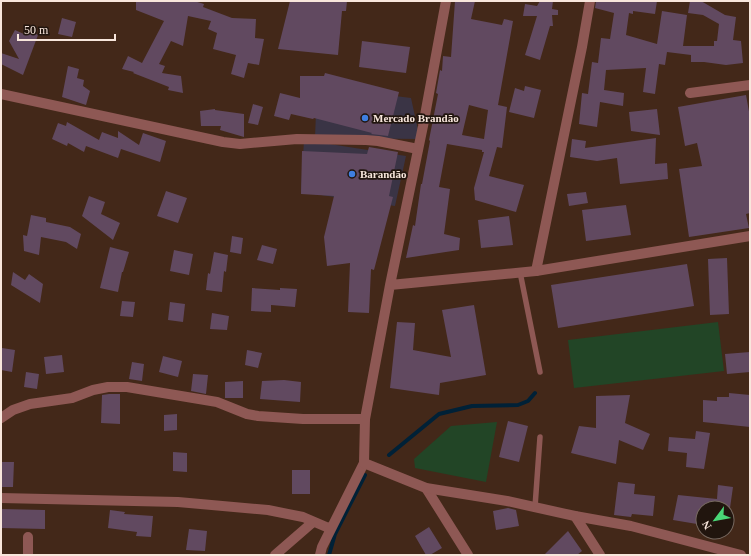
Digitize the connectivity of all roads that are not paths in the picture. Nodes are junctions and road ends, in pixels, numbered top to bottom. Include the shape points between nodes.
1 (446, 1) edge
2 (590, 1) edge
3 (750, 86) edge
4 (690, 93) dead end
5 (1, 94) edge
6 (418, 149) junction
7 (750, 236) edge
8 (536, 271) junction
9 (520, 272) junction
10 (390, 285) junction
11 (540, 372) dead end
12 (1, 418) edge
13 (365, 419) junction
14 (540, 438) dead end
15 (364, 463) junction
16 (426, 488) junction
17 (1, 498) edge
18 (535, 507) junction
19 (575, 516) junction
20 (313, 522) junction
21 (331, 529) junction
22 (28, 537) dead end
23 (324, 553) edge
24 (28, 555) edge
25 (275, 555) edge
26 (468, 555) edge
27 (600, 555) edge
28 (739, 555) edge

1 - 6 street
2 - 8 street
3 - 4 street
5 - 6 street via 222,142 240,144 297,139 366,140
6 - 10 street
7 - 8 street
8 - 9 street
9 - 10 street
9 - 11 lane
10 - 13 street
12 - 13 street via 30,404 72,398 108,387 127,387 217,402 258,416
13 - 15 street
14 - 18 lane
15 - 16 street
15 - 21 street
16 - 18 street
16 - 26 street
17 - 20 street via 178,502 268,510 303,517
18 - 19 street
19 - 27 street
19 - 28 street via 630,526
20 - 21 street
20 - 25 street
21 - 23 street
22 - 24 street

